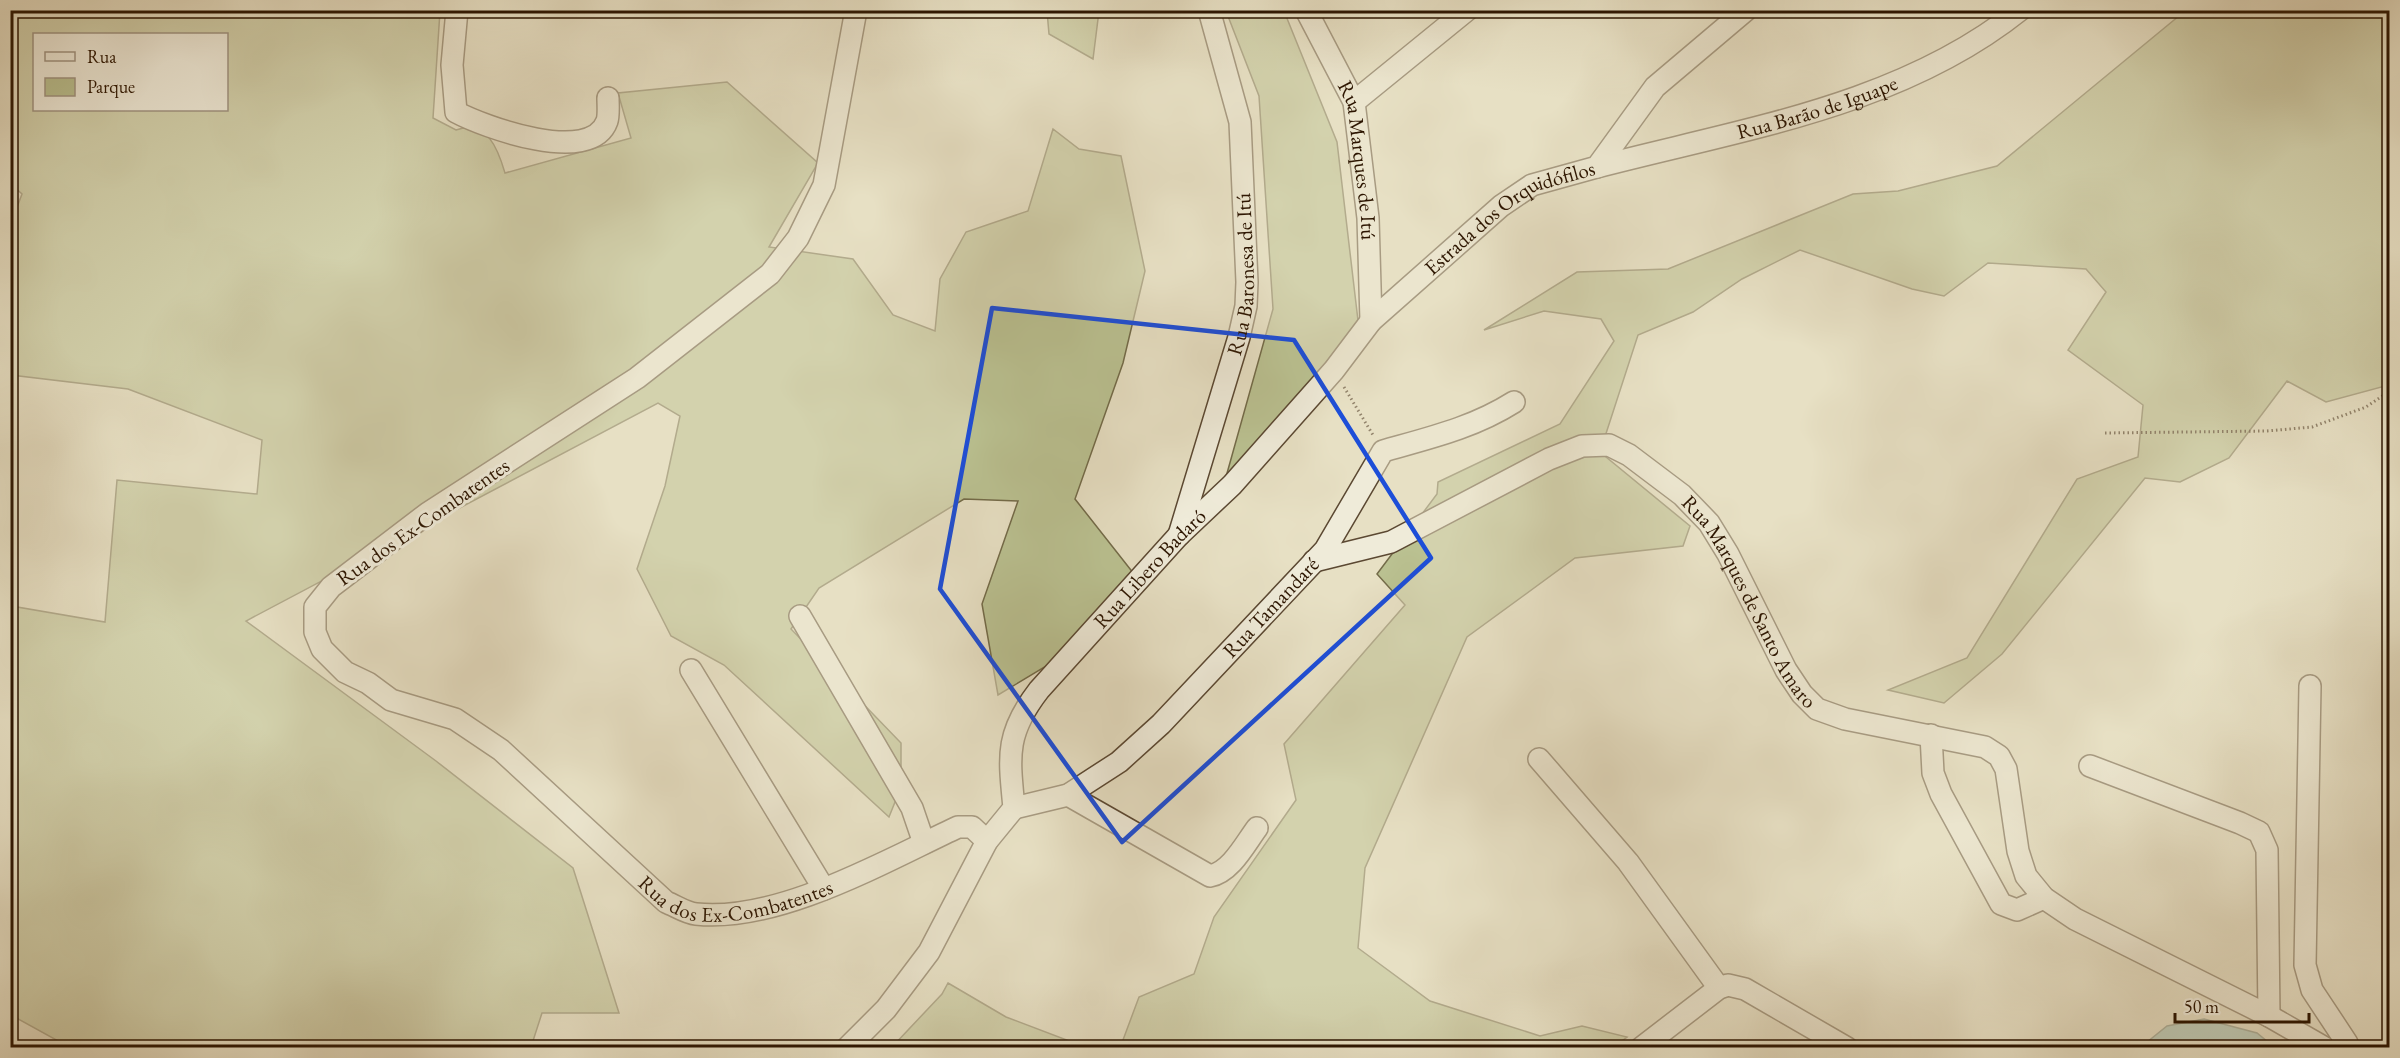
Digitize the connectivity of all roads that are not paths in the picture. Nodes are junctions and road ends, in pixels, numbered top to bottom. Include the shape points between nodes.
1 (456, 10) edge
2 (856, 10) edge
3 (1209, 10) edge
4 (1306, 10) edge
5 (1467, 10) edge
6 (1746, 10) edge
7 (2020, 10) edge
8 (608, 98) dead end
9 (1354, 102) junction
10 (1597, 167) junction
11 (1371, 321) junction
12 (1514, 402) dead end
13 (1179, 535) junction
14 (1314, 561) junction
15 (800, 616) dead end
16 (691, 670) dead end
17 (2310, 686) dead end
18 (1930, 735) junction
19 (1539, 759) dead end
20 (2090, 766) dead end
21 (1068, 795) junction
22 (1014, 808) junction
23 (1257, 828) dead end
24 (987, 841) junction
25 (924, 843) junction
26 (824, 889) junction
27 (2044, 898) junction
28 (1719, 988) junction
29 (2269, 1016) junction
30 (847, 1047) edge
31 (1641, 1047) edge
32 (1847, 1047) edge
33 (2325, 1047) edge
34 (2346, 1047) edge

1 - 8 street via 452,65 456,112 514,136 581,142 597,134 607,122
2 - 26 street, Rua dos Ex-Combatentes via 824,185 798,238 770,274 637,378 428,513 331,587 315,607 315,632 322,649 345,672 391,700 455,719 501,750 666,902 694,914 731,913 767,908
3 - 13 street, Rua Baronesa de Itú via 1240,122 1246,306
4 - 9 street, Rua Marques de Itú
5 - 9 street
6 - 10 street, Estrada dos Orquidófilos via 1654,87
7 - 10 street, Rua Barão de Iguape via 1948,60 1895,85 1802,114
9 - 11 street, Rua Marques de Itú via 1368,218
10 - 11 street, Estrada dos Orquidófilos via 1532,185 1501,206
11 - 13 street, Rua Libero Badaró via 1334,370 1232,485
12 - 14 street, Rua Tamandaré via 1463,428 1383,451 1325,550
13 - 22 street, Rua Libero Badaró via 1023,711 1009,755
14 - 18 street, Rua Marques de Santo Amaro via 1391,542 1549,459 1582,446 1609,445 1629,455 1682,495 1709,523 1786,670 1817,709 1845,719
14 - 21 street, Rua Tamandaré via 1161,724 1119,762
15 - 25 street via 912,808
16 - 26 street
17 - 34 street via 2305,965 2312,990
18 - 27 street, Rua Marques de Santo Amaro via 1985,747 1999,756 2006,769 2018,851 2026,876
18 - 27 street via 1933,773 1941,794 2001,904 2017,910
19 - 28 street via 1628,862
20 - 29 street via 2259,832 2268,850
21 - 22 street, Rua Tamandaré
21 - 23 street via 1210,876 1227,868
22 - 24 street
24 - 25 street, Rua dos Ex-Combatentes via 972,827 958,827
24 - 30 street via 929,952 886,1010
25 - 26 street, Rua dos Ex-Combatentes
27 - 29 street, Rua Marques de Santo Amaro via 2075,920
28 - 31 street
28 - 32 street via 1728,985 1745,989
29 - 33 street, Rua Marques de Santo Amaro

